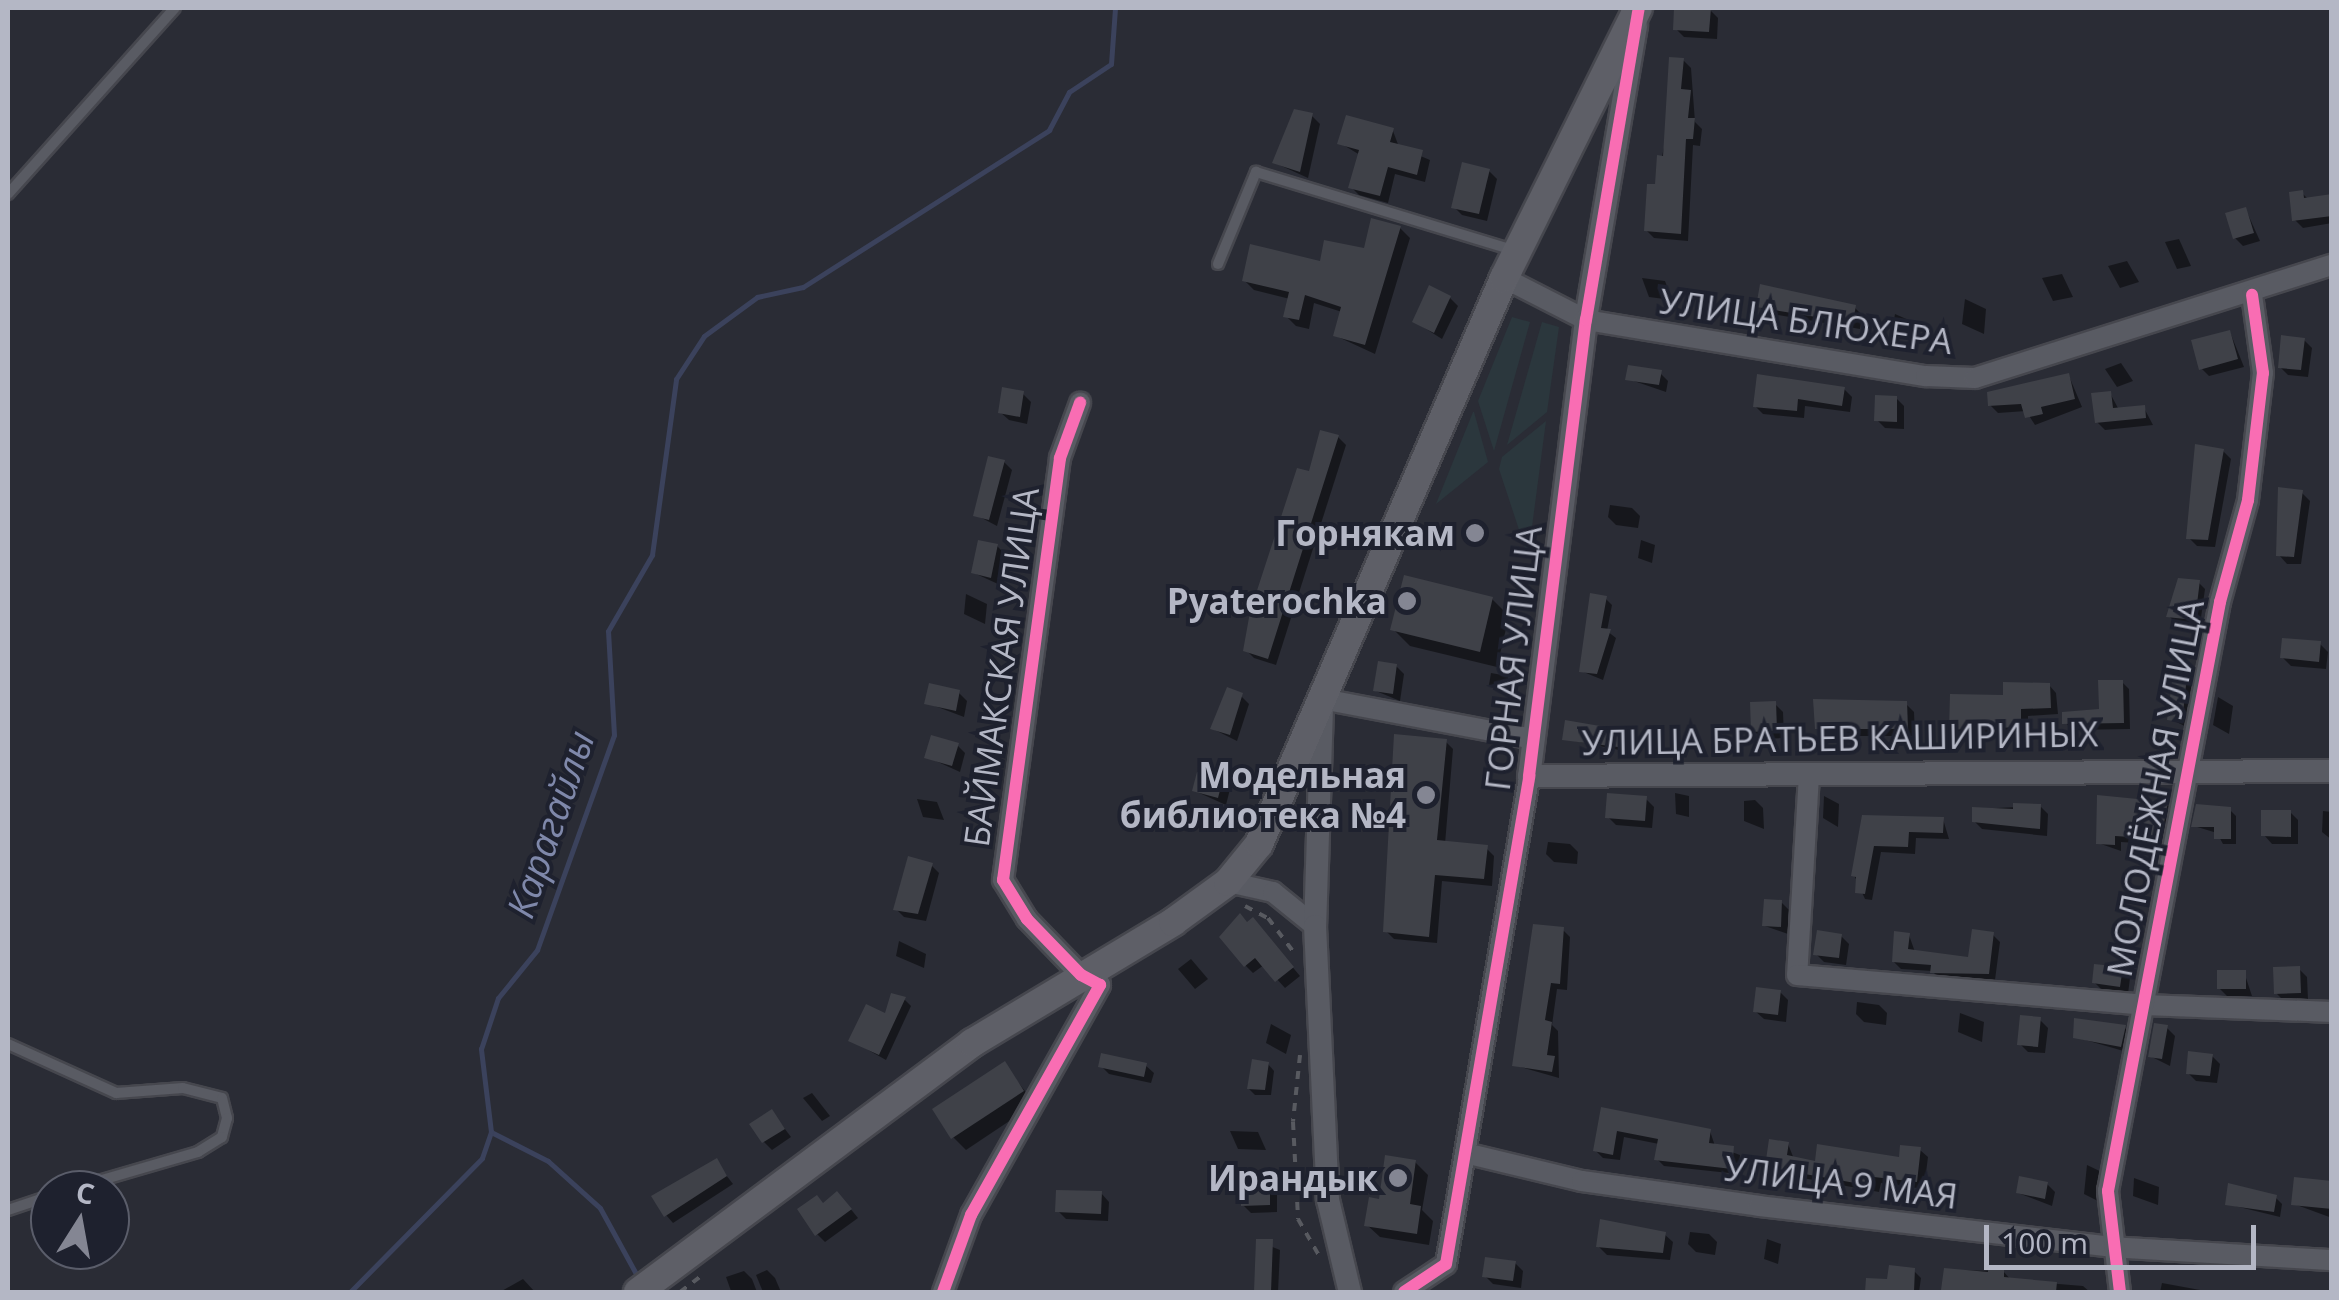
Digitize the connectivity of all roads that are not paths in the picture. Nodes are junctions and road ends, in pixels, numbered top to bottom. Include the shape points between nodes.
1 (175, 8) edge
2 (1639, 8) edge
3 (8, 194) edge
4 (1517, 252) junction
5 (1218, 264) dead end
6 (2332, 265) edge
7 (1504, 278) junction
8 (2252, 294) junction
9 (1586, 320) junction
10 (1080, 403) dead end
11 (1322, 698) junction
12 (1534, 739) junction
13 (2188, 768) junction
14 (2332, 771) edge
15 (1808, 774) junction
16 (1530, 776) junction
17 (1233, 892) junction
18 (1315, 926) junction
19 (1081, 975) junction
20 (2144, 1005) junction
21 (2332, 1012) edge
22 (8, 1044) edge
23 (1465, 1152) junction
24 (130, 1172) edge
25 (2112, 1247) junction
26 (2332, 1260) edge
27 (638, 1292) edge
28 (943, 1292) edge
29 (1350, 1292) edge
30 (1404, 1292) edge
31 (2120, 1292) edge

1 - 3 lane
2 - 4 main road, ГОРНАЯ УЛИЦА
2 - 9 street, ГОРНАЯ УЛИЦА
4 - 5 lane via 1256,172
4 - 7 main road, ГОРНАЯ УЛИЦА
6 - 8 street, УЛИЦА БЛЮХЕРА
7 - 9 street, УЛИЦА БЛЮХЕРА
7 - 11 main road, ГОРНАЯ УЛИЦА
8 - 9 street, УЛИЦА БЛЮХЕРА via 2094,336 1975,378 1926,376
8 - 13 street, МОЛОДЁЖНАЯ УЛИЦА via 2263,373 2248,500 2220,602
9 - 12 street, ГОРНАЯ УЛИЦА
10 - 19 street, БАЙМАКСКАЯ УЛИЦА via 1060,458 1003,880 1026,920
11 - 12 street
11 - 17 main road
11 - 18 street, ГОРНАЯ УЛИЦА
12 - 16 street, ГОРНАЯ УЛИЦА
13 - 14 street, УЛИЦА БРАТЬЕВ КАШИРИНЫХ
13 - 15 street, УЛИЦА БРАТЬЕВ КАШИРИНЫХ
13 - 20 street, МОЛОДЁЖНАЯ УЛИЦА
15 - 16 street, УЛИЦА БРАТЬЕВ КАШИРИНЫХ
15 - 20 street via 1796,975
16 - 23 street, ГОРНАЯ УЛИЦА
17 - 18 street via 1273,892
17 - 19 main road
18 - 29 street, ГОРНАЯ УЛИЦА via 1328,1200
19 - 27 main road via 958,1054
19 - 28 street via 1100,985 971,1215
20 - 21 street
20 - 25 street, МОЛОДЁЖНАЯ УЛИЦА via 2108,1191
22 - 24 lane via 116,1093 183,1088 222,1098 222,1137 198,1152
23 - 25 street, УЛИЦА 9 МАЯ via 1582,1181
23 - 30 street, ГОРНАЯ УЛИЦА via 1446,1264
25 - 26 street, УЛИЦА 9 МАЯ
25 - 31 street, МОЛОДЁЖНАЯ УЛИЦА

